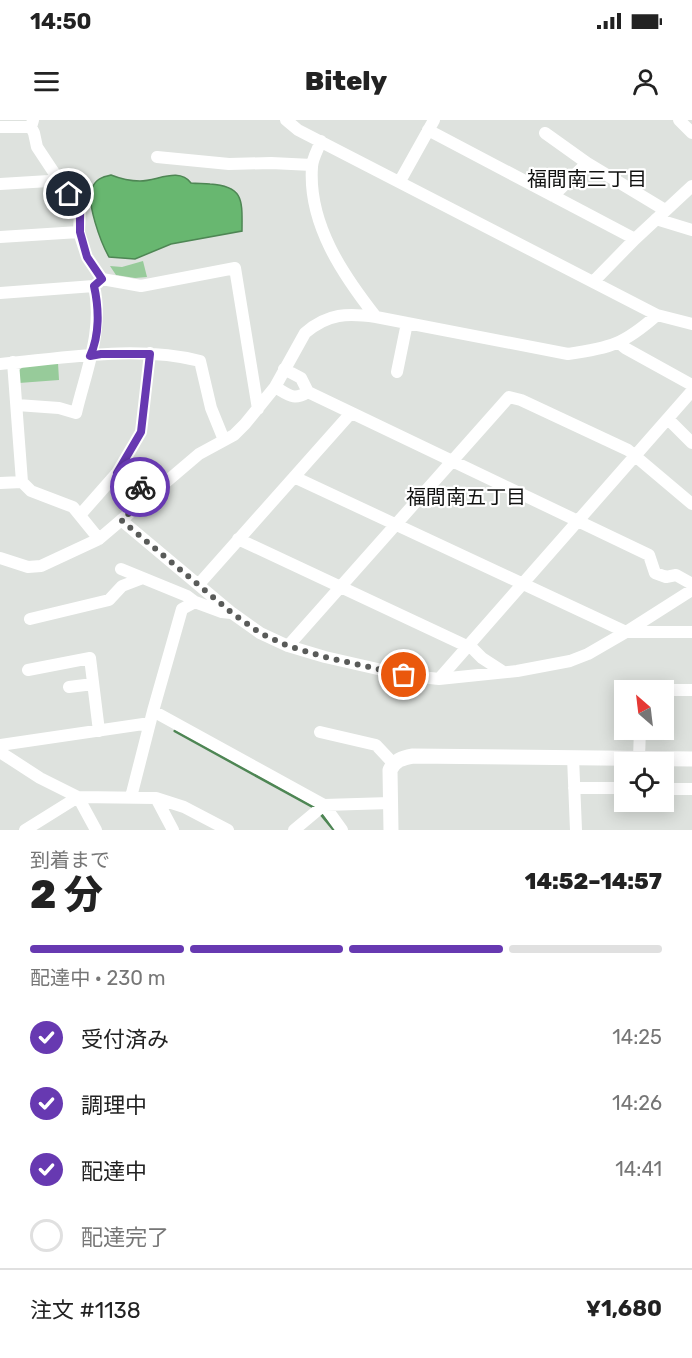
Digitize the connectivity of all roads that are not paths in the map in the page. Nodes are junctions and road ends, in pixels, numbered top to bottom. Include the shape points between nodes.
1 (286, 120) edge
2 (679, 120) edge
3 (32, 123) edge
4 (431, 125) edge
5 (0, 128) edge
6 (545, 133) dead end
7 (692, 133) edge
8 (321, 141) junction
9 (157, 157) dead end
10 (587, 163) junction
11 (312, 165) junction
12 (58, 177) junction
13 (400, 181) junction
14 (0, 184) edge
15 (692, 186) edge
16 (554, 196) junction
17 (660, 214) junction
18 (692, 230) edge
19 (80, 232) junction
20 (0, 237) edge
21 (634, 239) junction
22 (593, 282) junction
23 (98, 283) junction
24 (0, 293) edge
25 (657, 315) junction
26 (376, 317) junction
27 (407, 323) junction
28 (692, 324) edge
29 (619, 343) junction
30 (150, 354) junction
31 (90, 356) junction
32 (13, 362) junction
33 (0, 364) edge
34 (284, 369) junction
35 (397, 372) dead end
36 (692, 385) edge
37 (275, 387) junction
38 (308, 392) junction
39 (692, 392) edge
40 (17, 405) junction
41 (258, 409) junction
42 (351, 413) junction
43 (668, 419) junction
44 (224, 440) junction
45 (692, 443) edge
46 (636, 455) junction
47 (453, 461) junction
48 (117, 473) junction
49 (294, 477) junction
50 (22, 482) junction
51 (0, 483) edge
52 (151, 495) junction
53 (692, 504) edge
54 (80, 515) junction
55 (121, 520) junction
56 (578, 520) junction
57 (396, 525) junction
58 (99, 539) junction
59 (238, 539) junction
60 (0, 558) edge
61 (122, 569) dead end
62 (143, 578) junction
63 (199, 584) junction
64 (523, 584) junction
65 (692, 584) edge
66 (340, 587) junction
67 (692, 590) edge
68 (195, 602) junction
69 (232, 613) junction
70 (30, 619) dead end
71 (626, 632) junction
72 (692, 632) edge
73 (288, 646) junction
74 (467, 646) junction
75 (28, 670) dead end
76 (502, 671) junction
77 (439, 679) junction
78 (93, 684) junction
79 (69, 687) dead end
80 (674, 690) edge
81 (692, 690) edge
82 (151, 717) junction
83 (99, 731) junction
84 (321, 732) dead end
85 (0, 745) edge
86 (0, 752) edge
87 (573, 757) junction
88 (614, 758) edge
89 (674, 759) edge
90 (692, 759) edge
91 (393, 763) junction
92 (574, 788) junction
93 (614, 788) edge
94 (674, 789) edge
95 (692, 789) edge
96 (78, 797) junction
97 (131, 797) junction
98 (156, 798) junction
99 (390, 803) junction
100 (324, 805) junction
101 (25, 830) edge
102 (96, 830) edge
103 (173, 830) edge
104 (228, 830) edge
105 (294, 830) edge
106 (342, 830) edge
107 (391, 830) edge
108 (576, 830) edge

1 - 8 street
2 - 7 street
3 - 5 street
3 - 12 street via 37,147
4 - 13 street
4 - 16 street
6 - 10 street
8 - 11 street
8 - 13 street
9 - 11 street via 229,164
10 - 16 street
10 - 17 street
11 - 26 street via 314,200 332,252 350,284
12 - 14 street
12 - 19 street via 80,212
13 - 22 street
15 - 17 street
16 - 21 street
17 - 18 street
17 - 21 street
19 - 20 street
19 - 23 street
21 - 22 street
22 - 25 street
23 - 24 street
23 - 31 street via 95,346
23 - 41 street via 141,286 235,268
25 - 28 street
25 - 29 street
26 - 27 street
26 - 34 street via 338,315 311,327
27 - 29 street via 568,354
27 - 35 street
29 - 36 street
30 - 31 street
30 - 44 street via 200,361 211,408
30 - 48 street via 141,432
31 - 32 street
31 - 40 street via 76,412
32 - 33 street
32 - 40 street
34 - 37 street
34 - 38 street via 301,378
37 - 38 street via 293,397
37 - 41 street
38 - 42 street
39 - 43 street
40 - 50 street
41 - 44 street via 234,435
42 - 47 street
42 - 49 street
43 - 45 street
43 - 46 street
44 - 52 street via 199,454
46 - 47 street via 509,397
46 - 53 street
46 - 56 street
47 - 56 street
47 - 57 street
48 - 52 street
48 - 54 street
49 - 57 street
49 - 59 street
50 - 51 street
50 - 54 street via 31,490 73,507
52 - 55 street
54 - 58 street
55 - 58 street
55 - 63 street
56 - 64 street
56 - 65 street via 650,555 655,573 676,575
57 - 64 street
57 - 66 street
58 - 60 street via 41,566 28,567
59 - 63 street
59 - 66 street
61 - 62 street
62 - 68 street
62 - 70 street via 122,586 109,600
63 - 69 street
64 - 71 street
64 - 74 street
66 - 73 street
66 - 74 street
67 - 71 street
68 - 69 street
68 - 82 street via 182,609
69 - 73 street via 260,633
71 - 72 street
71 - 76 street via 570,661
73 - 77 street via 404,675
74 - 76 street
74 - 77 street
75 - 78 street via 90,658
76 - 77 street
78 - 79 street
78 - 83 street
80 - 81 street
82 - 83 street
82 - 97 street
82 - 100 street
83 - 85 street
84 - 91 street via 376,745
86 - 96 street
87 - 88 street
87 - 91 street via 413,756
87 - 92 street
89 - 90 street
91 - 99 street
92 - 93 street
92 - 108 street
94 - 95 street
96 - 97 street
96 - 101 street
96 - 102 street
97 - 98 street
98 - 103 street
98 - 104 street via 184,807
99 - 100 street
99 - 107 street
100 - 105 street
100 - 106 street

